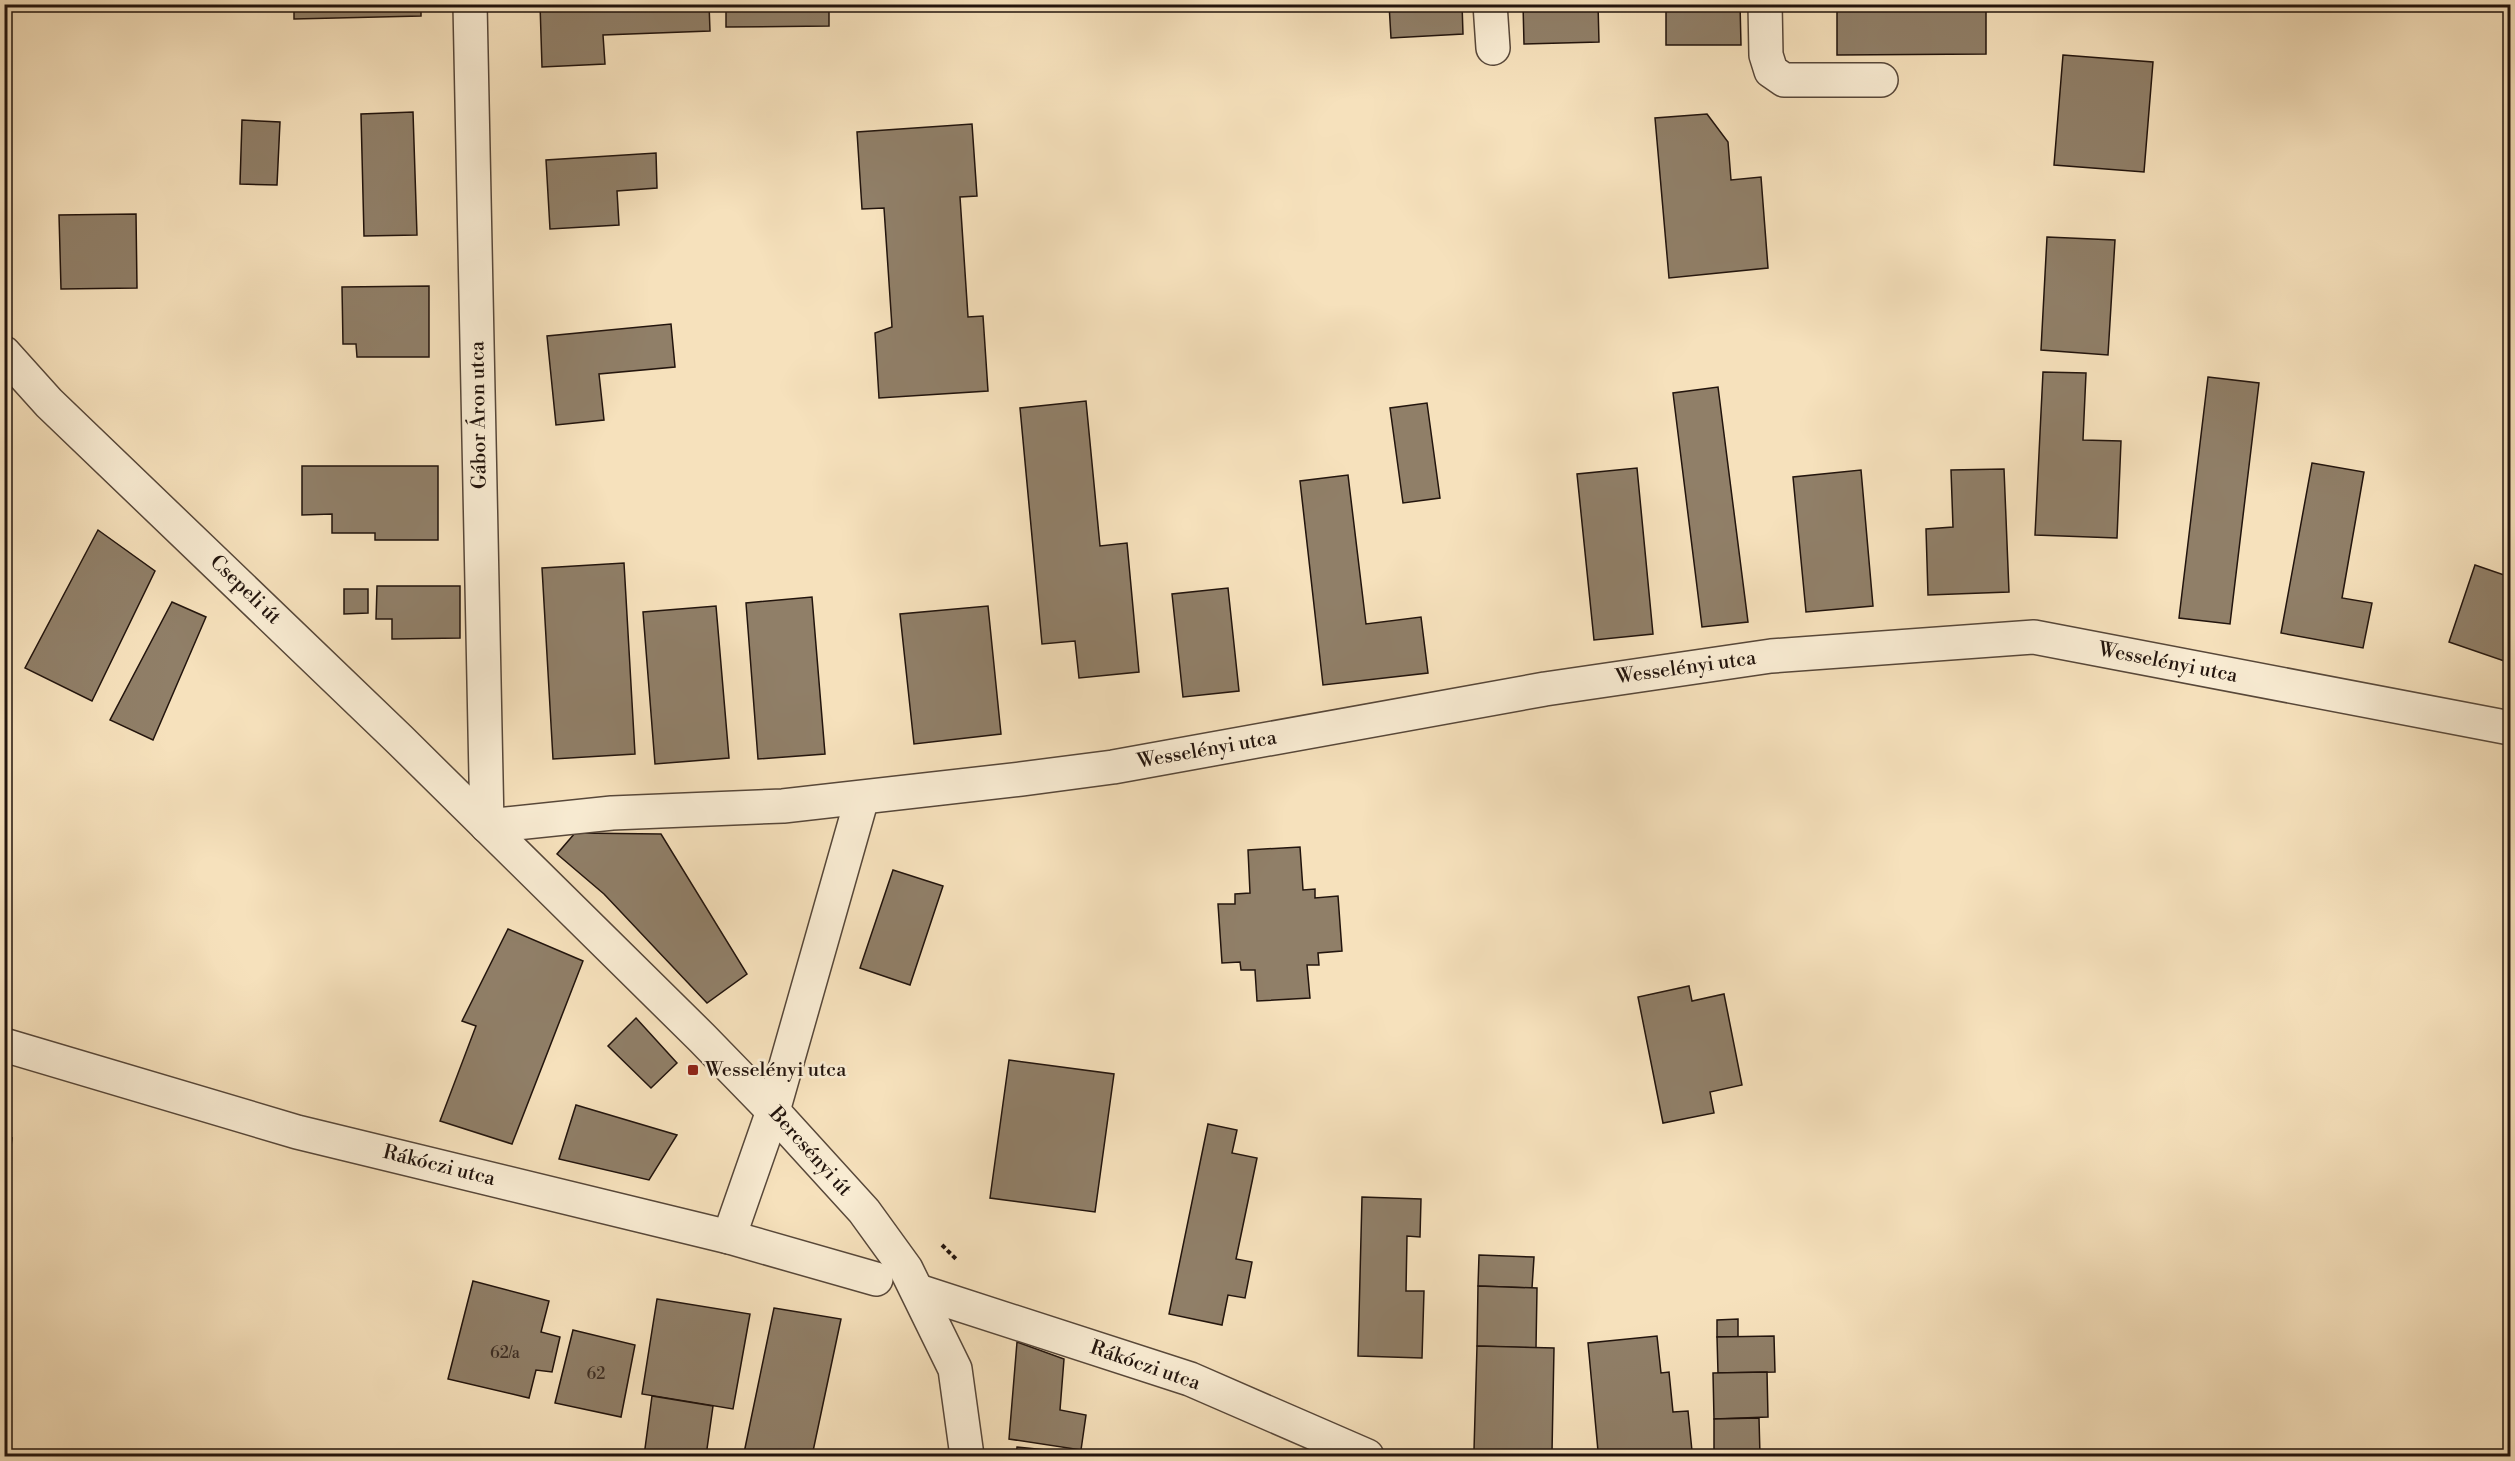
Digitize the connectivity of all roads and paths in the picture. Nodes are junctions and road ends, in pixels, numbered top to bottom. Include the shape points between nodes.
1 (470, 4) edge
2 (1490, 4) edge
3 (1765, 4) edge
4 (1493, 48) dead end
5 (1881, 80) dead end
6 (4, 353) edge
7 (2511, 728) edge
8 (862, 798) junction
9 (487, 826) junction
10 (4, 1045) edge
11 (773, 1111) junction
12 (729, 1237) junction
13 (876, 1279) dead end
14 (918, 1291) junction
15 (967, 1456) edge
16 (1367, 1456) edge

1 - 9 street, Gábor Áron utca
2 - 4 street
3 - 5 street via 1766,55 1771,71 1784,80
6 - 9 street, Csepeli út via 49,403
7 - 8 street, Wesselényi utca via 2034,637 1771,656 1545,689 1113,767
8 - 9 street, Wesselényi utca via 783,806 612,813
8 - 11 street
9 - 11 street, Bercsényi út
10 - 12 street, Rákóczi utca via 297,1132
11 - 12 street
11 - 14 street, Bercsényi út via 864,1211 895,1251
12 - 13 street, Rákóczi utca
14 - 15 street, Bercsényi út via 955,1369
14 - 16 street, Rákóczi utca via 1190,1379

